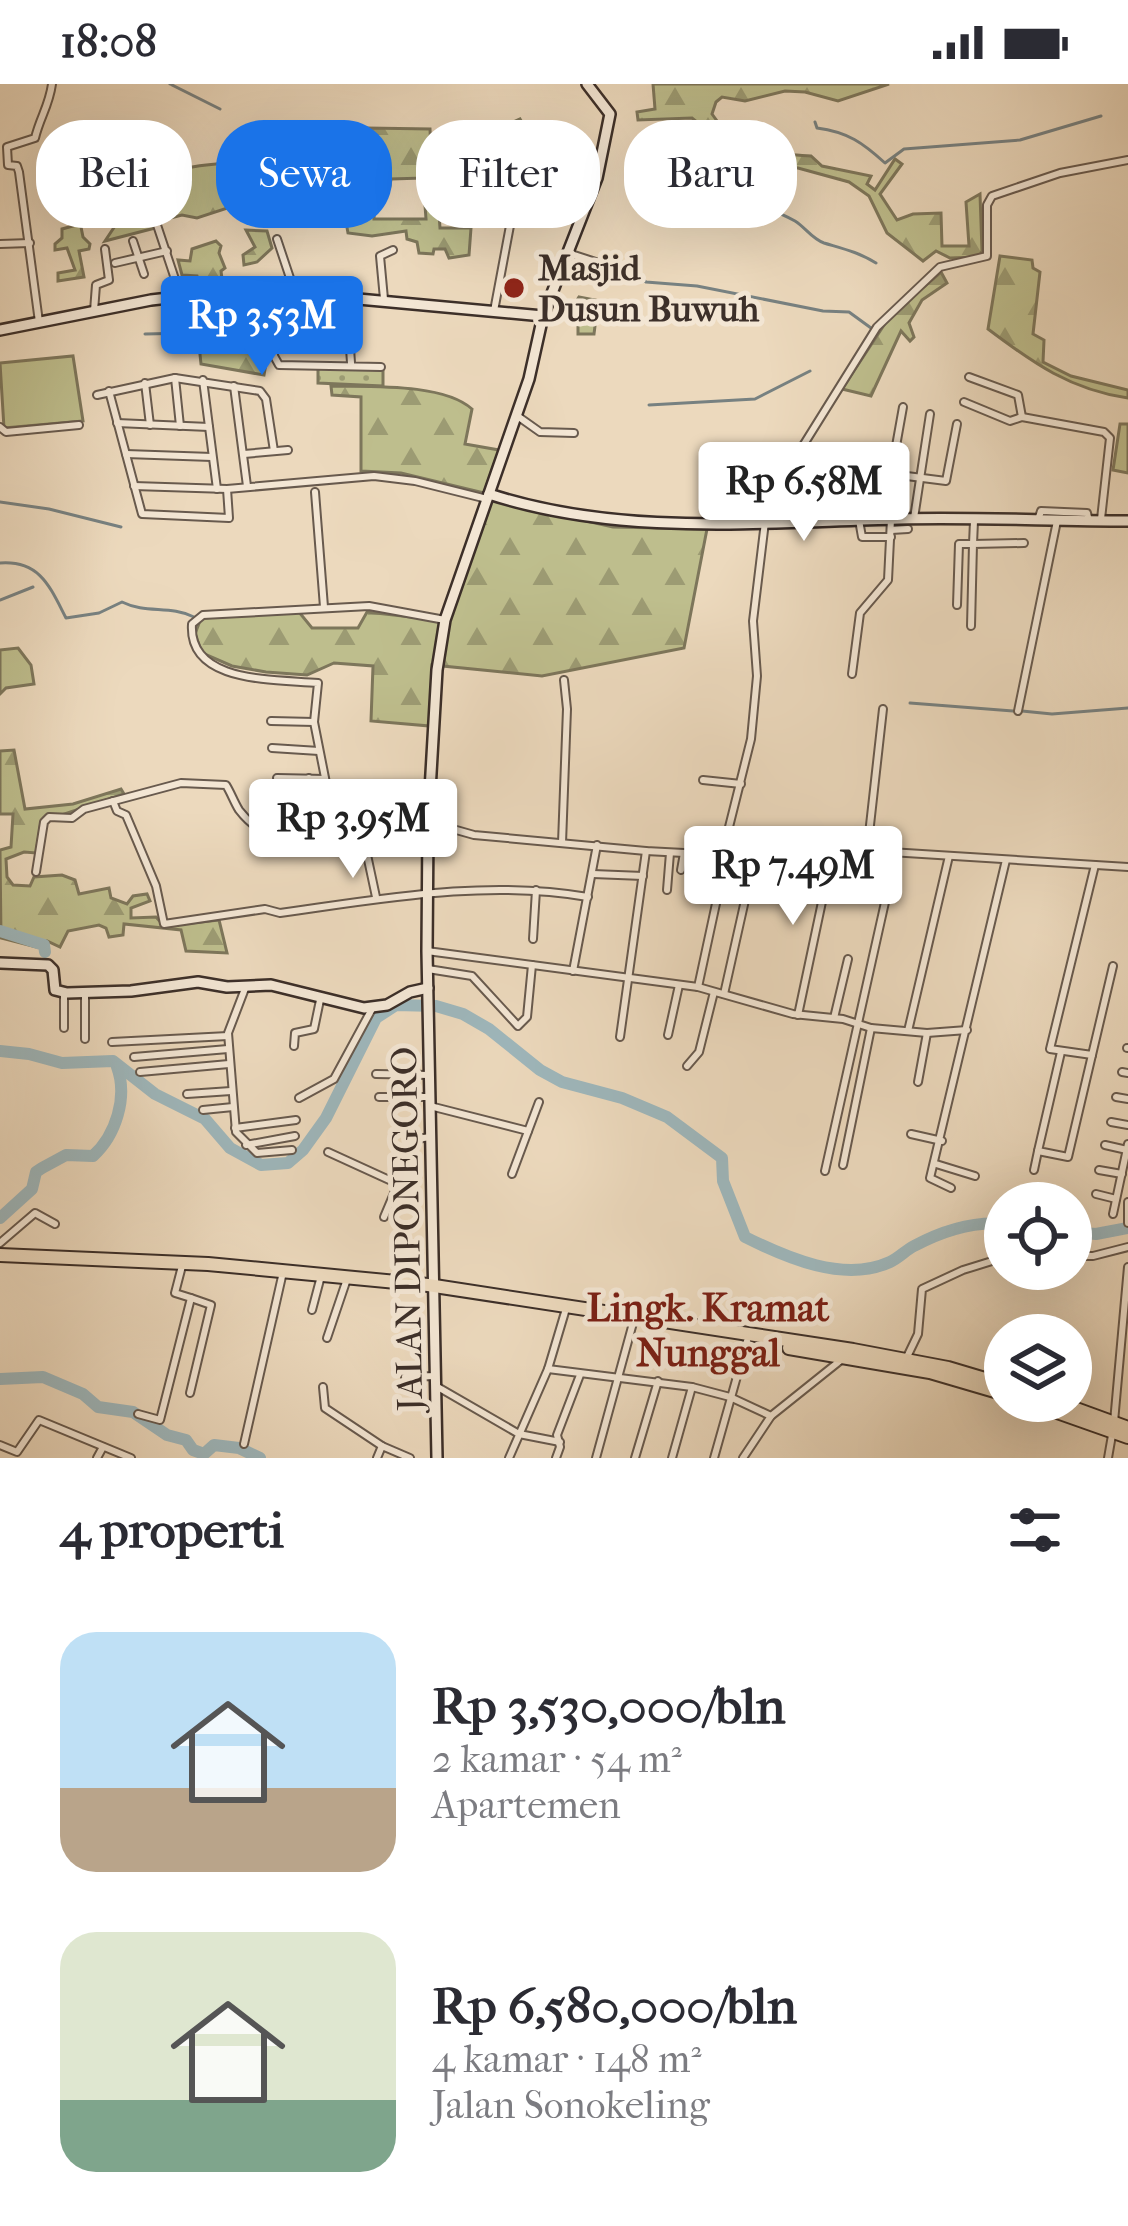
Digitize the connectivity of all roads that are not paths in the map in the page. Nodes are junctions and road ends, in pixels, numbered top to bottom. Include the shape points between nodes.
1 (52, 84) edge
2 (587, 84) edge
3 (1128, 160) edge
4 (159, 228) edge
5 (510, 228) edge
6 (277, 239) dead end
7 (30, 242) junction
8 (134, 242) dead end
9 (0, 244) edge
10 (105, 249) dead end
11 (167, 250) junction
12 (393, 250) dead end
13 (568, 254) junction
14 (139, 257) junction
15 (115, 262) dead end
16 (608, 266) dead end
17 (144, 274) dead end
18 (293, 290) junction
19 (312, 294) junction
20 (181, 297) junction
21 (384, 299) junction
22 (94, 311) junction
23 (494, 311) junction
24 (543, 316) junction
25 (39, 322) junction
26 (0, 330) edge
27 (312, 334) junction
28 (351, 363) junction
29 (381, 367) dead end
30 (970, 377) dead end
31 (175, 378) junction
32 (203, 380) junction
33 (145, 383) junction
34 (234, 386) junction
35 (109, 391) junction
36 (97, 395) dead end
37 (964, 402) dead end
38 (903, 407) dead end
39 (930, 414) dead end
40 (516, 415) junction
41 (1022, 418) junction
42 (117, 423) junction
43 (79, 424) dead end
44 (957, 424) dead end
45 (150, 425) junction
46 (180, 426) junction
47 (0, 427) edge
48 (208, 427) junction
49 (574, 433) dead end
50 (288, 449) dead end
51 (274, 451) junction
52 (126, 454) junction
53 (243, 454) junction
54 (212, 457) junction
55 (920, 478) junction
56 (134, 486) junction
57 (247, 486) junction
58 (217, 489) junction
59 (227, 489) junction
60 (315, 492) dead end
61 (488, 497) junction
62 (974, 517) junction
63 (859, 520) junction
64 (1038, 520) junction
65 (1057, 521) junction
66 (1095, 521) junction
67 (1128, 521) edge
68 (763, 522) junction
69 (911, 524) junction
70 (891, 529) junction
71 (1024, 543) dead end
72 (973, 544) junction
73 (957, 605) dead end
74 (324, 607) junction
75 (445, 620) junction
76 (971, 626) dead end
77 (852, 674) dead end
78 (564, 680) dead end
79 (883, 709) dead end
80 (1018, 712) dead end
81 (271, 722) dead end
82 (314, 722) junction
83 (272, 748) dead end
84 (319, 751) junction
85 (277, 778) dead end
86 (310, 778) junction
87 (325, 778) junction
88 (703, 780) dead end
89 (741, 784) junction
90 (328, 793) dead end
91 (278, 795) dead end
92 (113, 801) junction
93 (428, 824) junction
94 (363, 836) junction
95 (562, 843) junction
96 (597, 845) junction
97 (833, 850) junction
98 (646, 851) junction
99 (756, 851) junction
100 (867, 852) junction
101 (670, 853) junction
102 (684, 854) junction
103 (896, 854) junction
104 (722, 856) junction
105 (950, 856) junction
106 (1006, 860) junction
107 (1095, 865) junction
108 (1128, 868) edge
109 (681, 870) dead end
110 (36, 872) dead end
111 (592, 874) junction
112 (643, 876) junction
113 (536, 890) junction
114 (667, 890) dead end
115 (428, 896) junction
116 (588, 897) junction
117 (376, 899) junction
118 (533, 939) dead end
119 (427, 952) junction
120 (848, 959) dead end
121 (0, 963) edge
122 (532, 965) junction
123 (1113, 966) dead end
124 (428, 969) junction
125 (573, 971) junction
126 (629, 978) junction
127 (679, 985) junction
128 (246, 986) junction
129 (698, 987) junction
130 (714, 992) junction
131 (64, 993) junction
132 (85, 993) junction
133 (429, 993) junction
134 (724, 995) junction
135 (320, 1000) junction
136 (374, 1007) junction
137 (798, 1016) junction
138 (834, 1018) junction
139 (858, 1023) junction
140 (64, 1028) dead end
141 (871, 1028) junction
142 (967, 1030) junction
143 (908, 1031) junction
144 (927, 1033) junction
145 (668, 1035) dead end
146 (228, 1036) junction
147 (620, 1037) dead end
148 (85, 1039) dead end
149 (112, 1042) dead end
150 (294, 1046) dead end
151 (228, 1049) junction
152 (1061, 1051) junction
153 (1093, 1055) junction
154 (134, 1057) dead end
155 (230, 1064) junction
156 (687, 1066) dead end
157 (140, 1072) dead end
158 (376, 1074) dead end
159 (430, 1075) junction
160 (918, 1082) dead end
161 (232, 1091) junction
162 (187, 1094) dead end
163 (380, 1097) dead end
164 (1116, 1097) dead end
165 (299, 1098) dead end
166 (1128, 1099) edge
167 (430, 1101) junction
168 (539, 1102) dead end
169 (233, 1107) junction
170 (203, 1110) dead end
171 (296, 1120) dead end
172 (1111, 1122) dead end
173 (1128, 1125) edge
174 (236, 1128) junction
175 (528, 1131) junction
176 (911, 1134) dead end
177 (295, 1136) dead end
178 (430, 1137) junction
179 (942, 1141) junction
180 (245, 1145) junction
181 (1105, 1145) dead end
182 (1127, 1147) edge
183 (292, 1150) dead end
184 (1038, 1151) junction
185 (328, 1152) dead end
186 (936, 1164) junction
187 (843, 1165) dead end
188 (1034, 1170) dead end
189 (1099, 1170) dead end
190 (826, 1171) dead end
191 (512, 1174) dead end
192 (1122, 1174) junction
193 (975, 1176) dead end
194 (398, 1184) junction
195 (951, 1188) dead end
196 (1096, 1194) dead end
197 (1117, 1199) junction
198 (1128, 1202) edge
199 (1113, 1214) dead end
200 (384, 1217) dead end
201 (1127, 1220) edge
202 (55, 1224) dead end
203 (0, 1243) edge
204 (1128, 1247) edge
205 (0, 1256) edge
206 (1092, 1256) edge
207 (183, 1263) junction
208 (984, 1264) edge
209 (1128, 1267) edge
210 (283, 1272) junction
211 (321, 1276) junction
212 (347, 1279) junction
213 (434, 1289) junction
214 (190, 1298) junction
215 (312, 1310) dead end
216 (565, 1312) junction
217 (633, 1323) junction
218 (652, 1323) junction
219 (327, 1338) dead end
220 (747, 1341) junction
221 (844, 1357) junction
222 (865, 1357) junction
223 (906, 1360) junction
224 (548, 1369) junction
225 (580, 1375) junction
226 (405, 1377) dead end
227 (436, 1381) junction
228 (619, 1381) junction
229 (658, 1381) junction
230 (984, 1383) edge
231 (984, 1384) edge
232 (322, 1387) dead end
233 (692, 1387) junction
234 (190, 1393) dead end
235 (730, 1397) junction
236 (138, 1414) dead end
237 (771, 1417) junction
238 (1118, 1427) edge
239 (519, 1434) junction
240 (1128, 1437) edge
241 (560, 1442) junction
242 (244, 1444) dead end
243 (0, 1445) edge
244 (382, 1446) junction
245 (103, 1447) junction
246 (127, 1457) edge
247 (98, 1458) edge
248 (377, 1458) edge
249 (410, 1458) edge
250 (437, 1458) edge
251 (508, 1458) edge
252 (556, 1458) edge
253 (596, 1458) edge
254 (635, 1458) edge
255 (672, 1458) edge
256 (714, 1458) edge
257 (742, 1458) edge
258 (1108, 1458) edge

1 - 7 street via 35,138 7,149 7,164 18,167
2 - 13 street, JALAN DIPONEGORO via 605,103 610,124
3 - 68 street via 992,196 987,256 940,267 877,327
4 - 11 street
5 - 23 street
6 - 18 street
7 - 9 street
7 - 25 street
8 - 14 street
10 - 22 street via 110,280 96,285
11 - 14 street
11 - 20 street
12 - 21 street via 380,256
13 - 16 street
13 - 24 street, JALAN DIPONEGORO
14 - 15 street
14 - 17 street
18 - 19 street
18 - 20 street
19 - 21 street
19 - 27 street
20 - 22 street
21 - 23 street
22 - 25 street
23 - 24 street
24 - 40 street, JALAN DIPONEGORO
25 - 26 street
27 - 28 street via 349,333
27 - 28 street via 276,335 277,363
28 - 29 street
30 - 41 street via 1018,394
31 - 32 street
31 - 33 street
31 - 46 street
32 - 34 street
32 - 48 street
33 - 35 street
33 - 45 street
34 - 51 street via 264,394
34 - 53 street
35 - 36 street
35 - 42 street
37 - 41 street via 1010,421
38 - 55 street via 891,474
39 - 55 street
40 - 49 street via 540,432
40 - 61 street, JALAN DIPONEGORO
41 - 66 street via 1110,438
42 - 45 street
42 - 52 street
43 - 47 street
44 - 55 street via 946,481
45 - 46 street
46 - 48 street
48 - 54 street
50 - 51 street
51 - 53 street
52 - 54 street
52 - 56 street
53 - 57 street
54 - 58 street
55 - 69 street
56 - 58 street
56 - 59 street via 142,514 230,518
57 - 59 street
57 - 61 street via 397,478
58 - 59 street
60 - 74 street
61 - 68 street via 613,522
61 - 75 street, JALAN DIPONEGORO
62 - 64 street
62 - 69 street
62 - 72 street
63 - 68 street
63 - 70 street
63 - 70 street via 862,537
64 - 65 street
64 - 66 street via 1041,511 1088,513
65 - 66 street
65 - 80 street
66 - 67 street
68 - 89 street via 756,682
69 - 70 street
70 - 77 street via 888,580 860,614
71 - 72 street
72 - 73 street via 959,544
72 - 76 street
74 - 75 street
74 - 82 street via 203,615 192,624 198,658 224,670 318,683
75 - 93 street, JALAN DIPONEGORO
78 - 95 street
79 - 100 street
81 - 82 street
82 - 84 street
83 - 84 street
84 - 87 street
85 - 86 street
86 - 87 street
86 - 91 street via 312,796
87 - 90 street
88 - 89 street
89 - 104 street
92 - 94 street via 217,782 247,818 281,839 314,844
92 - 110 street via 73,818 46,819
92 - 117 street via 156,886 164,924
93 - 94 street
93 - 95 street
93 - 115 street, JALAN DIPONEGORO
94 - 117 street
95 - 96 street
96 - 98 street
96 - 111 street
97 - 99 street
97 - 100 street
97 - 137 street
98 - 101 street
98 - 112 street
99 - 104 street
99 - 134 street
100 - 103 street
101 - 102 street
101 - 114 street
102 - 104 street
102 - 109 street
103 - 105 street
103 - 139 street
104 - 129 street
105 - 106 street
105 - 143 street
106 - 107 street
106 - 142 street
107 - 108 street
107 - 152 street via 1050,1049
111 - 112 street
111 - 116 street
112 - 126 street
113 - 115 street
113 - 116 street
113 - 118 street
115 - 117 street
115 - 119 street, JALAN DIPONEGORO
116 - 125 street
119 - 122 street
119 - 124 street, JALAN DIPONEGORO
120 - 138 street
121 - 131 street via 48,965 55,990
122 - 124 street via 520,1026 472,976
122 - 125 street
123 - 153 street
124 - 133 street, JALAN DIPONEGORO
125 - 126 street
126 - 127 street
126 - 147 street
127 - 129 street
127 - 145 street
128 - 132 street via 198,982
128 - 135 street
128 - 146 street
129 - 130 street
130 - 134 street
130 - 156 street via 699,1052
131 - 132 street
131 - 140 street
132 - 148 street
133 - 136 street
133 - 159 street, JALAN DIPONEGORO
134 - 137 street
135 - 136 street
135 - 150 street via 314,1029 295,1034
136 - 165 street via 334,1079
137 - 138 street
138 - 139 street
139 - 141 street
139 - 190 street
141 - 143 street
141 - 187 street
142 - 144 street
142 - 179 street
143 - 144 street
144 - 160 street
146 - 149 street
146 - 151 street
151 - 154 street
151 - 155 street
152 - 153 street
152 - 184 street
153 - 184 street via 1068,1157
155 - 157 street
155 - 161 street
158 - 159 street
159 - 167 street, JALAN DIPONEGORO
161 - 162 street
161 - 169 street
163 - 167 street
164 - 166 street
167 - 175 street
167 - 178 street, JALAN DIPONEGORO
168 - 175 street
169 - 170 street
169 - 174 street
171 - 174 street
172 - 173 street
174 - 180 street
175 - 191 street
176 - 179 street
177 - 180 street
178 - 194 street via 417,1139
178 - 213 street, JALAN DIPONEGORO
179 - 186 street
180 - 183 street via 257,1153
181 - 182 street
182 - 192 street
184 - 188 street
185 - 194 street
186 - 193 street
186 - 195 street via 930,1180
189 - 192 street
192 - 197 street
194 - 200 street
196 - 197 street
197 - 199 street
198 - 201 street
202 - 203 street via 35,1213
204 - 206 street
205 - 207 highway
207 - 210 highway
207 - 214 street via 175,1293
208 - 223 street via 922,1289
209 - 238 street
210 - 211 highway
210 - 242 street
211 - 212 highway
211 - 215 street
212 - 213 highway
212 - 219 street
213 - 216 highway
213 - 218 highway
213 - 227 street, JALAN DIPONEGORO
214 - 234 street via 211,1305
214 - 236 street via 160,1420
216 - 217 highway
216 - 224 street
217 - 218 highway
217 - 228 street
218 - 220 highway
218 - 222 highway
220 - 221 highway
220 - 235 street
221 - 222 highway
221 - 237 street
222 - 223 highway
222 - 231 highway
223 - 230 highway
224 - 225 street
224 - 239 street
225 - 228 street
225 - 241 street
226 - 227 street
227 - 239 street
227 - 250 street, JALAN DIPONEGORO
228 - 229 street
228 - 253 street
229 - 233 street
229 - 254 street
232 - 244 street via 325,1408
233 - 235 street
233 - 255 street
235 - 237 street
235 - 256 street
237 - 257 street
238 - 240 highway
238 - 258 street
239 - 241 street
239 - 251 street
241 - 252 street
243 - 245 street via 17,1453 39,1420
244 - 248 street
244 - 249 street
245 - 246 street
245 - 247 street

